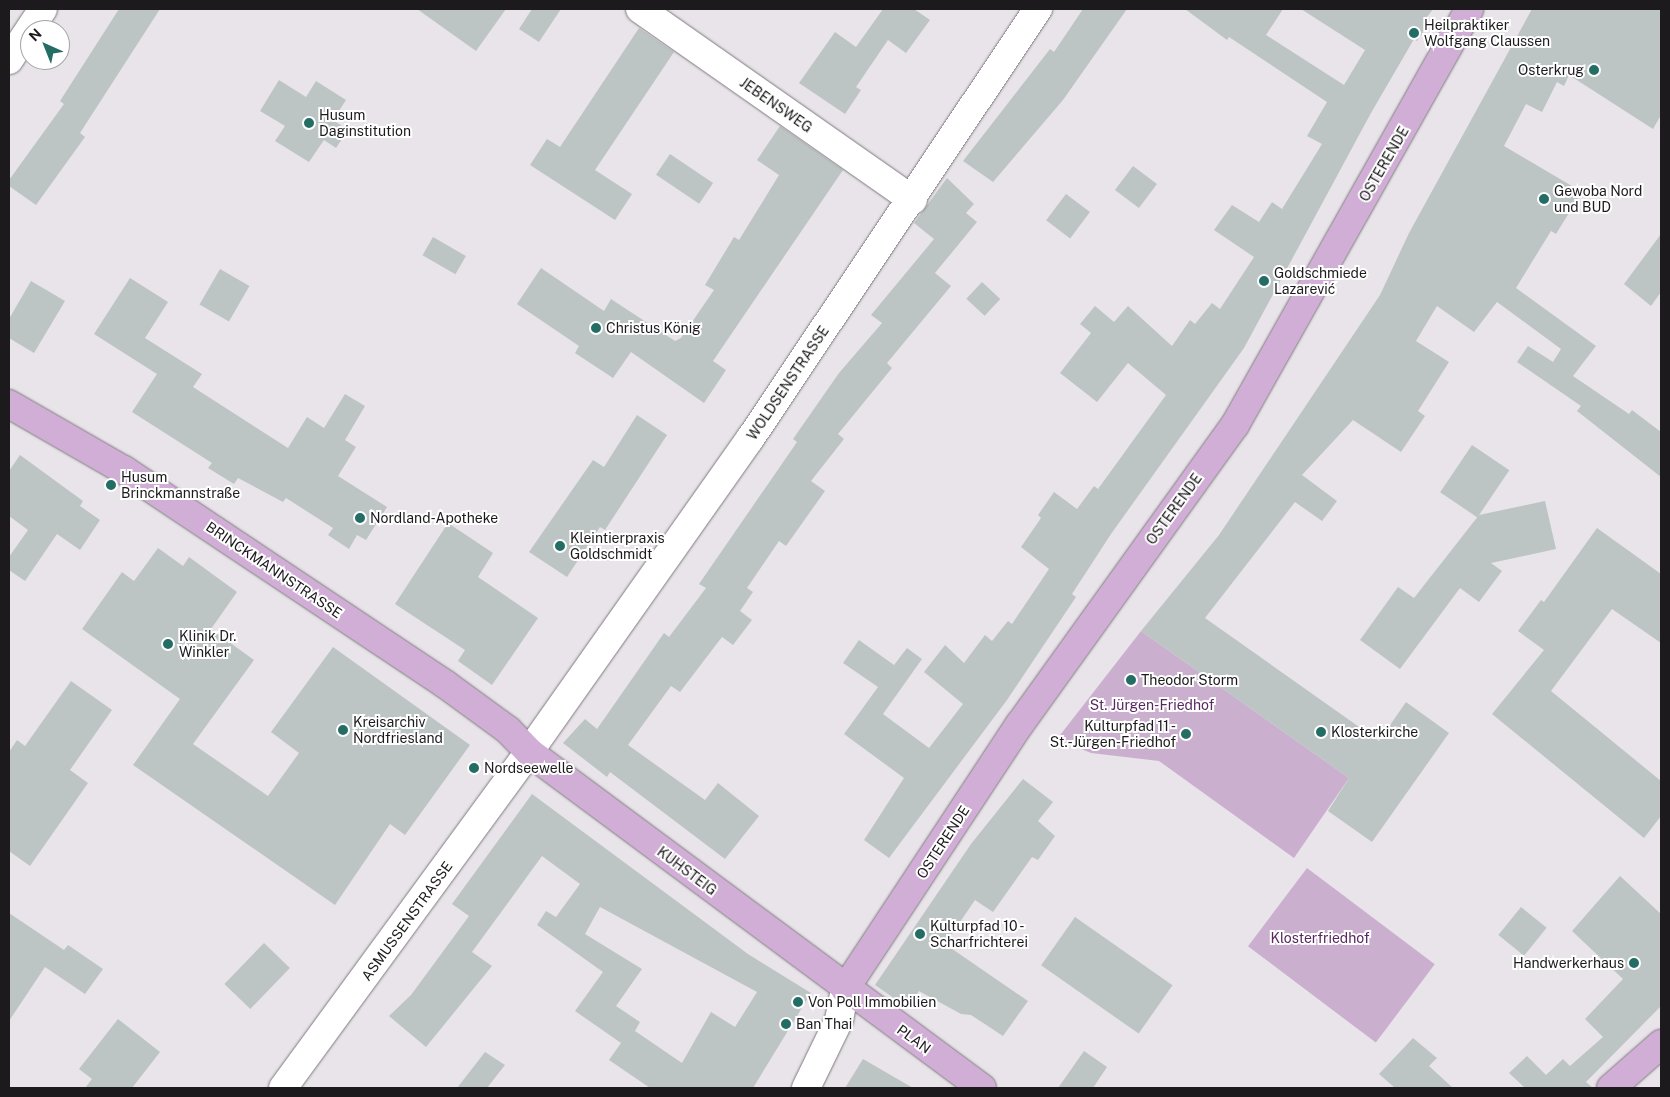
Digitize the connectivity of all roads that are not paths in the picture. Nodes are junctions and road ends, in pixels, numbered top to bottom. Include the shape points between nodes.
1 (43, 9) edge
2 (640, 9) edge
3 (1038, 9) edge
4 (1469, 9) edge
5 (9, 60) edge
6 (913, 200) junction
7 (9, 404) edge
8 (529, 752) junction
9 (845, 989) junction
10 (1661, 1044) edge
11 (283, 1088) edge
12 (806, 1088) edge
13 (982, 1088) edge
14 (1611, 1088) edge

1 - 5 street
2 - 6 street, JEBENSWEG
3 - 6 street, WOLDSENSTRASSE
4 - 9 main road, OSTERENDE via 1235,426 1020,724
6 - 8 street, WOLDSENSTRASSE
7 - 8 main road, BRINCKMANNSTRASSE via 162,495 445,684 508,730
8 - 9 main road, KUHSTEIG
8 - 11 street, ASMUSSENSTRASSE
9 - 12 street via 839,1020
9 - 13 main road, PLAN
10 - 14 main road

